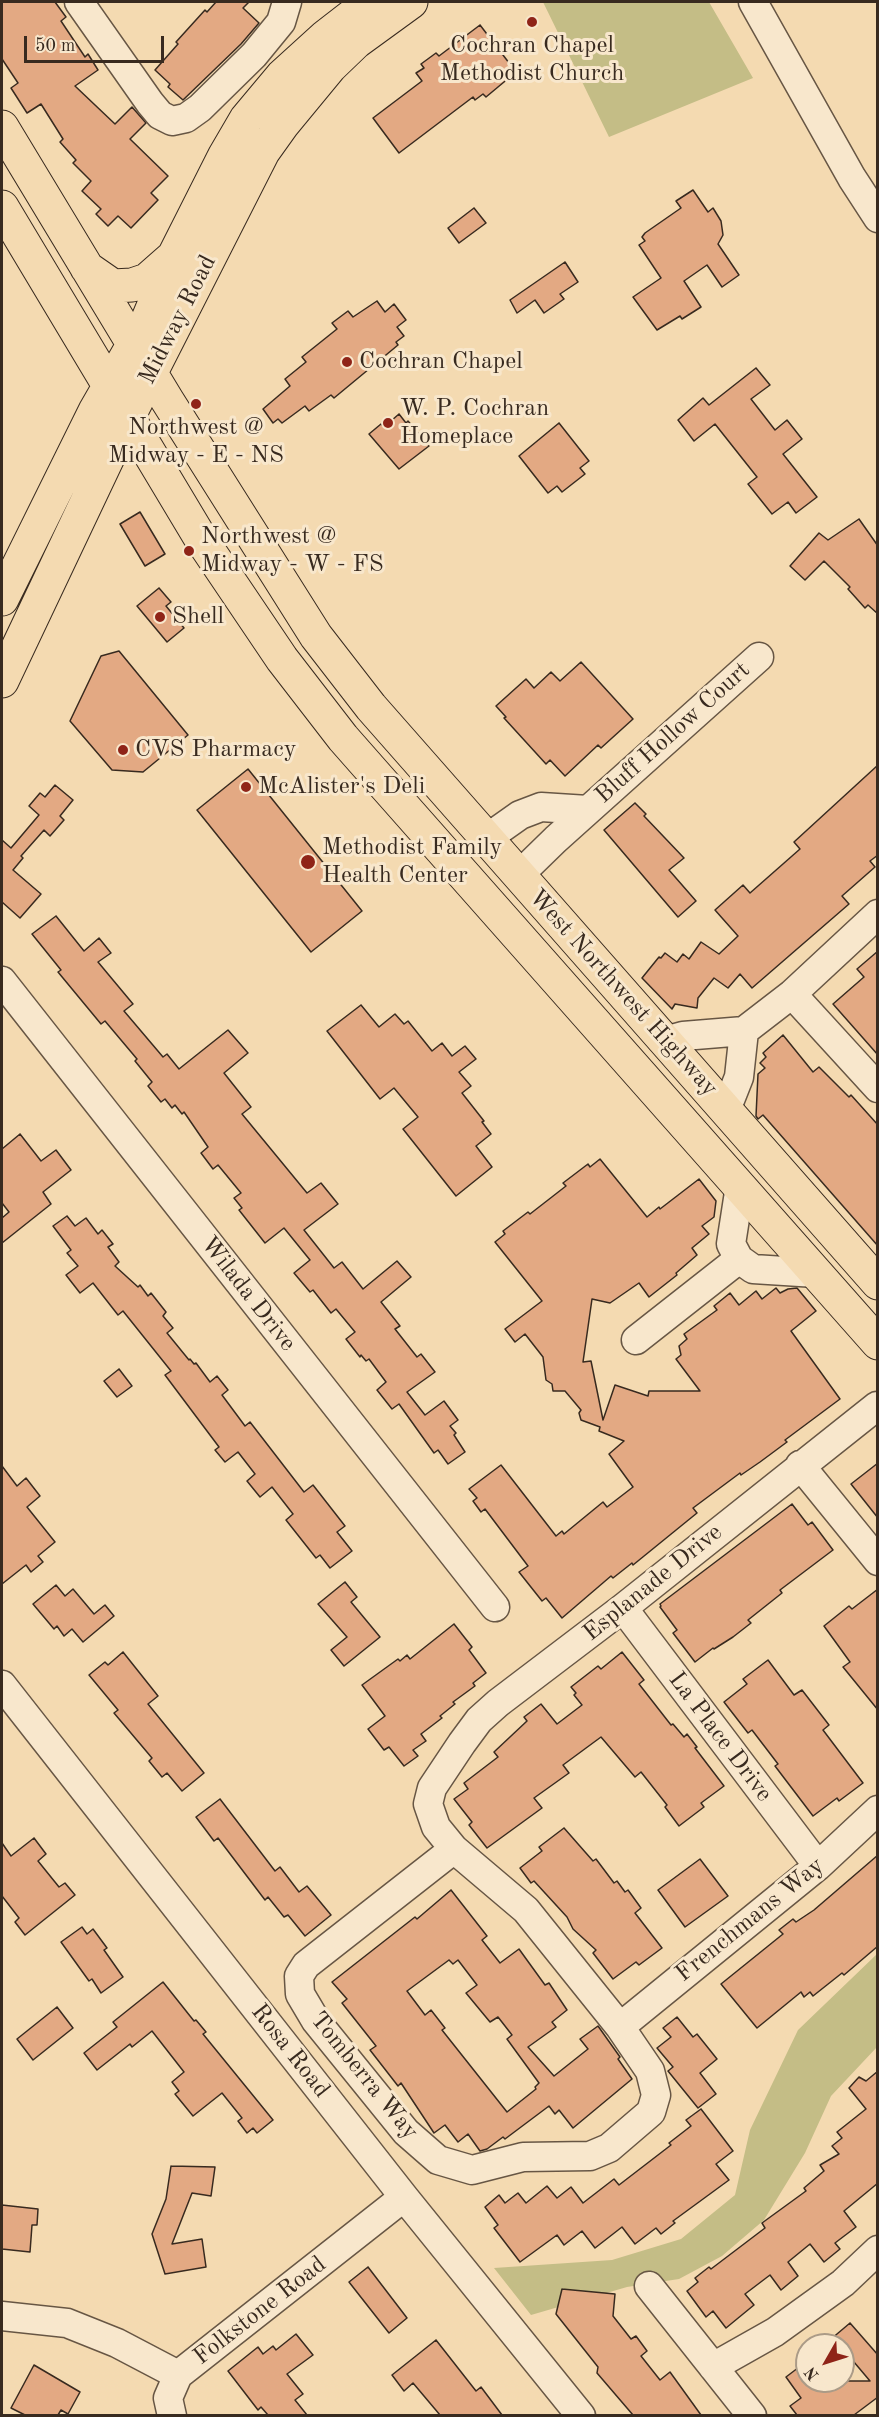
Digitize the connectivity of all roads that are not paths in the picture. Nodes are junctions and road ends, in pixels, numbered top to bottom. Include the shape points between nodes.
1 (79, 2) edge
2 (287, 2) edge
3 (370, 2) edge
4 (411, 2) edge
5 (753, 2) edge
6 (267, 40) junction
7 (247, 62) junction
8 (293, 87) junction
9 (2, 127) edge
10 (2, 207) edge
11 (878, 218) edge
12 (175, 254) junction
13 (87, 268) junction
14 (132, 343) junction
15 (151, 374) junction
16 (109, 383) junction
17 (129, 417) junction
18 (2, 599) edge
19 (759, 657) dead end
20 (2, 679) edge
21 (344, 738) junction
22 (454, 804) junction
23 (588, 810) junction
24 (486, 838) junction
25 (518, 876) junction
26 (488, 900) junction
27 (878, 914) edge
28 (2, 981) edge
29 (792, 994) junction
30 (744, 1031) junction
31 (665, 1041) junction
32 (878, 1088) edge
33 (726, 1110) junction
34 (740, 1186) junction
35 (739, 1259) junction
36 (816, 1273) junction
37 (878, 1283) edge
38 (636, 1340) dead end
39 (878, 1343) edge
40 (877, 1406) edge
41 (800, 1465) junction
42 (878, 1561) edge
43 (495, 1607) dead end
44 (623, 1608) junction
45 (2, 1685) edge
46 (443, 1774) joint
47 (878, 1810) edge
48 (454, 1849) junction
49 (818, 1866) junction
50 (620, 2027) junction
51 (404, 2197) junction
52 (878, 2250) edge
53 (649, 2286) dead end
54 (2, 2316) edge
55 (713, 2367) junction
56 (178, 2375) junction
57 (172, 2415) edge
58 (580, 2415) edge
59 (752, 2415) edge

1 - 7 street via 150,103 172,121 186,118 200,108
2 - 6 street via 281,22
3 - 8 main road, Midway Road via 326,36
4 - 8 main road, Midway Road
5 - 11 street
6 - 7 street
6 - 8 street via 283,55
7 - 8 street via 263,77
8 - 12 main road, Midway Road via 241,128
8 - 15 main road, Midway Road
9 - 13 main road, West Northwest Highway
10 - 16 main road, West Northwest Highway
12 - 13 main road via 147,280 132,285 113,286
12 - 14 main road, Midway Road via 148,319
13 - 14 main road, West Northwest Highway
14 - 15 main road, West Northwest Highway
14 - 16 main road, Midway Road
15 - 17 main road, Midway Road
15 - 22 main road, West Northwest Highway via 316,636 370,707
16 - 17 main road, West Northwest Highway
16 - 18 main road, Midway Road
17 - 20 main road, Midway Road
17 - 21 main road, West Northwest Highway via 251,614
19 - 23 street, Bluff Hollow Court
21 - 22 main road via 365,734 414,782
21 - 26 main road, West Northwest Highway
22 - 24 main road, West Northwest Highway
23 - 24 street, Bluff Hollow Court via 541,807 520,815
23 - 25 street, Bluff Hollow Court
24 - 25 main road, West Northwest Highway
25 - 26 main road
25 - 31 main road, West Northwest Highway
26 - 34 main road, West Northwest Highway
27 - 29 street
28 - 43 street, Wilada Drive
29 - 30 street
29 - 32 street
30 - 31 street
30 - 33 street via 739,1077
31 - 33 main road, West Northwest Highway
33 - 37 main road, West Northwest Highway
34 - 35 street via 731,1244
34 - 36 main road, West Northwest Highway
35 - 36 street via 753,1269
35 - 38 street
36 - 39 main road, West Northwest Highway
40 - 41 street, Esplanade Drive
41 - 42 street
41 - 44 street, Esplanade Drive
44 - 46 street, Esplanade Drive via 498,1703 467,1735
44 - 49 street, La Place Drive
45 - 51 street, Rosa Road
46 - 48 street, Tomberra Way via 432,1788 428,1804 436,1827
47 - 49 street, Frenchmans Way
48 - 50 street, Tomberra Way via 526,1910
48 - 50 street, Tomberra Way via 306,1965 299,1976 300,1994 316,2021 406,2132 438,2160 472,2170 523,2157 590,2156 609,2148 651,2112 656,2095 650,2071
49 - 50 street, Frenchmans Way
51 - 56 street, Folkstone Road
51 - 58 street, Rosa Road
52 - 55 street via 843,2283 775,2332
53 - 55 street
54 - 56 street, Folkstone Road via 67,2323 117,2343
55 - 59 street
56 - 57 street via 168,2398

